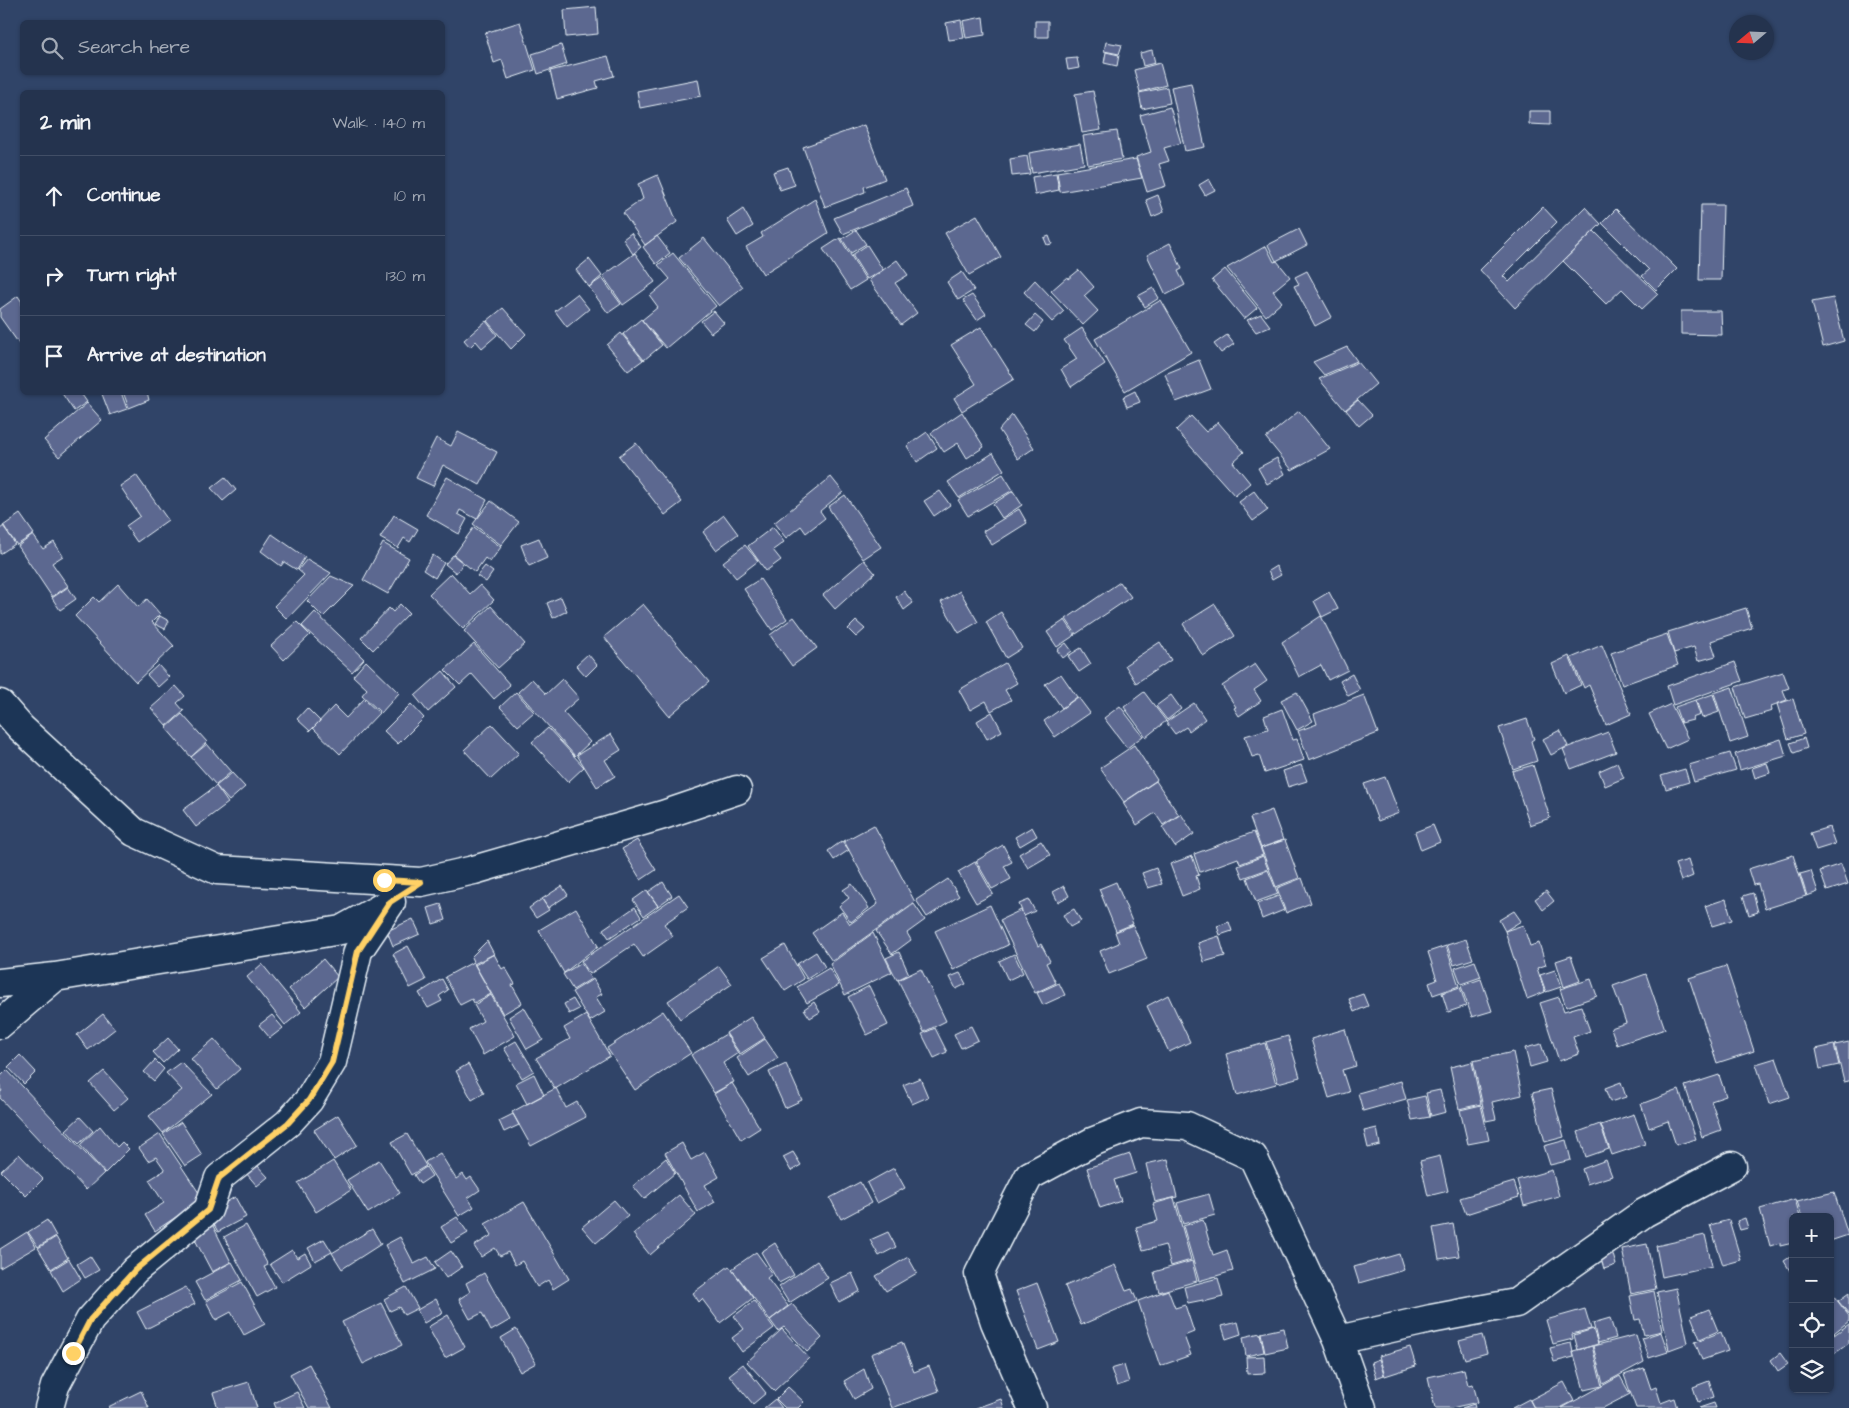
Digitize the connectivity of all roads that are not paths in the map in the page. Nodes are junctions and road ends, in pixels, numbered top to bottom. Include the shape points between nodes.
1 (0, 704) edge
2 (736, 790) dead end
3 (421, 882) junction
4 (390, 902) junction
5 (55, 977) junction
6 (0, 983) edge
7 (0, 1024) edge
8 (1732, 1166) dead end
9 (1338, 1340) junction
10 (49, 1408) edge
11 (1032, 1408) edge
12 (1362, 1408) edge

1 - 3 street via 21,728 134,832 217,870
2 - 3 street via 663,815 474,870
3 - 4 street
4 - 5 street via 341,930
4 - 10 street via 358,951 332,1062 309,1100 288,1123 219,1178 208,1210 135,1270 90,1320 55,1386
5 - 6 street
5 - 7 street
8 - 9 street via 1644,1213 1516,1303
9 - 11 street via 1253,1157 1187,1126 1141,1123 1092,1142 1029,1176 979,1274 995,1322
9 - 12 street

